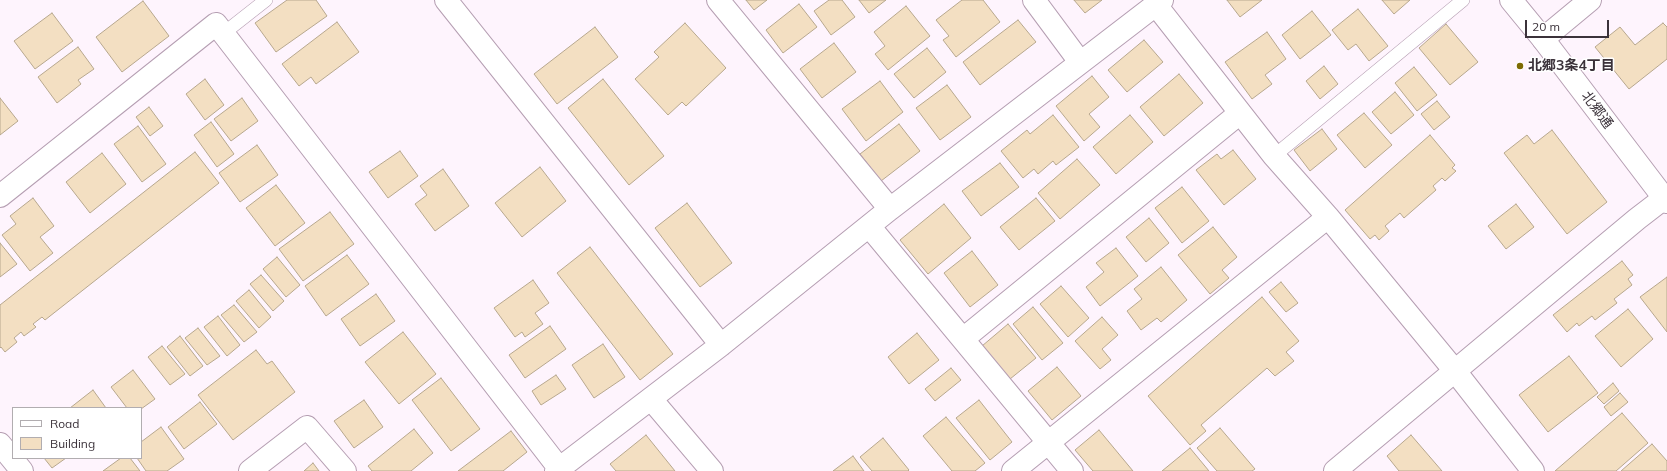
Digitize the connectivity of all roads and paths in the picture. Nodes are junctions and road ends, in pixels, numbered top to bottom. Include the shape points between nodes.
1 (266, 0) edge
2 (446, 0) edge
3 (718, 0) edge
4 (1034, 0) edge
5 (1463, 0) edge
6 (1511, 0) edge
7 (1590, 0) edge
8 (1159, 3) edge
9 (224, 33) junction
10 (1543, 39) junction
11 (1080, 62) junction
12 (1240, 113) junction
13 (1274, 156) junction
14 (0, 196) edge
15 (1666, 199) edge
16 (890, 209) junction
17 (1328, 217) junction
18 (869, 226) junction
19 (963, 339) junction
20 (721, 345) junction
21 (1455, 371) junction
22 (651, 399) junction
23 (1048, 442) junction
24 (0, 444) edge
25 (12, 459) edge
26 (12, 459) edge
27 (558, 470) edge
28 (22, 471) edge
29 (250, 471) edge
30 (345, 471) edge
31 (712, 471) edge
32 (1013, 471) edge
33 (1072, 471) edge
34 (1335, 471) edge
35 (1533, 471) edge

1 - 9 lane
2 - 20 street
3 - 16 street
4 - 11 street
5 - 13 lane
6 - 10 street, 北郷通
7 - 10 street
8 - 11 street
8 - 12 street
9 - 14 street via 216,24
9 - 27 street
10 - 15 street, 北郷通
11 - 16 street
12 - 13 street
12 - 19 street
13 - 17 street
15 - 21 street via 1637,219
16 - 18 street
17 - 21 street
17 - 23 street
18 - 19 street
18 - 20 street
19 - 23 street
20 - 22 street
21 - 34 street
21 - 35 street
22 - 27 street
22 - 31 street
23 - 32 street
23 - 33 street
24 - 25 street
26 - 28 street
29 - 30 street via 307,427

